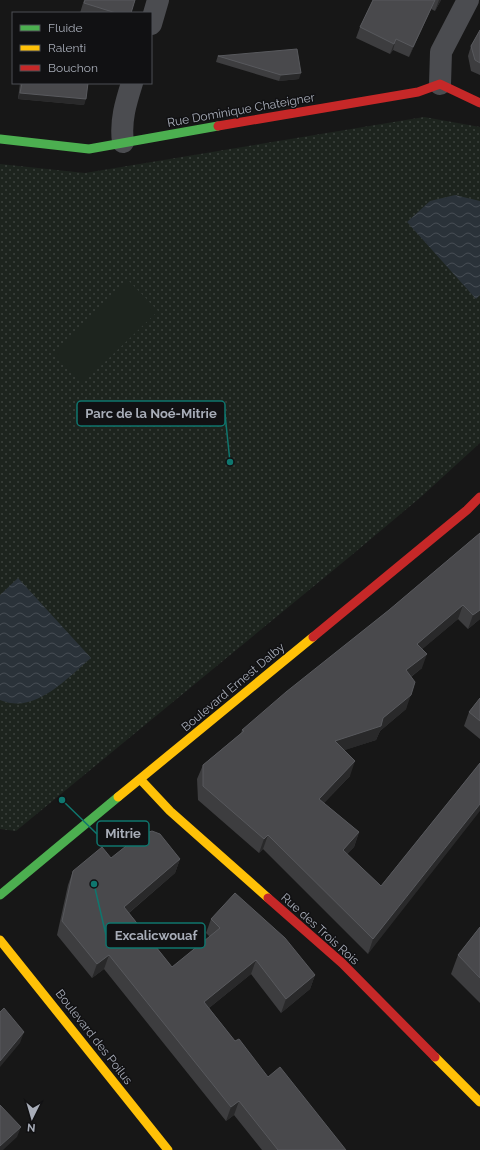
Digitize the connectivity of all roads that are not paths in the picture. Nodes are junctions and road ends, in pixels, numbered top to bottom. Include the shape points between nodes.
1 (158, 0) edge
2 (468, 0) edge
3 (152, 21) edge
4 (132, 84) edge
5 (440, 84) junction
6 (480, 103) edge
7 (0, 139) edge
8 (123, 142) junction
9 (480, 497) edge
10 (140, 779) junction
11 (0, 895) edge
12 (0, 940) edge
13 (480, 1102) edge
14 (168, 1150) edge

1 - 3 street
2 - 5 street via 440,52
4 - 8 street via 121,130
5 - 6 street
5 - 8 street, Rue Dominique Chateigner via 418,92
7 - 8 street, Rue Dominique Chateigner via 89,149
9 - 10 street, Boulevard Ernest Dalby
10 - 11 street, Boulevard Ernest Dalby
10 - 13 street, Rue des Trois Rois via 170,811 342,963
12 - 14 street, Boulevard des Poilus

